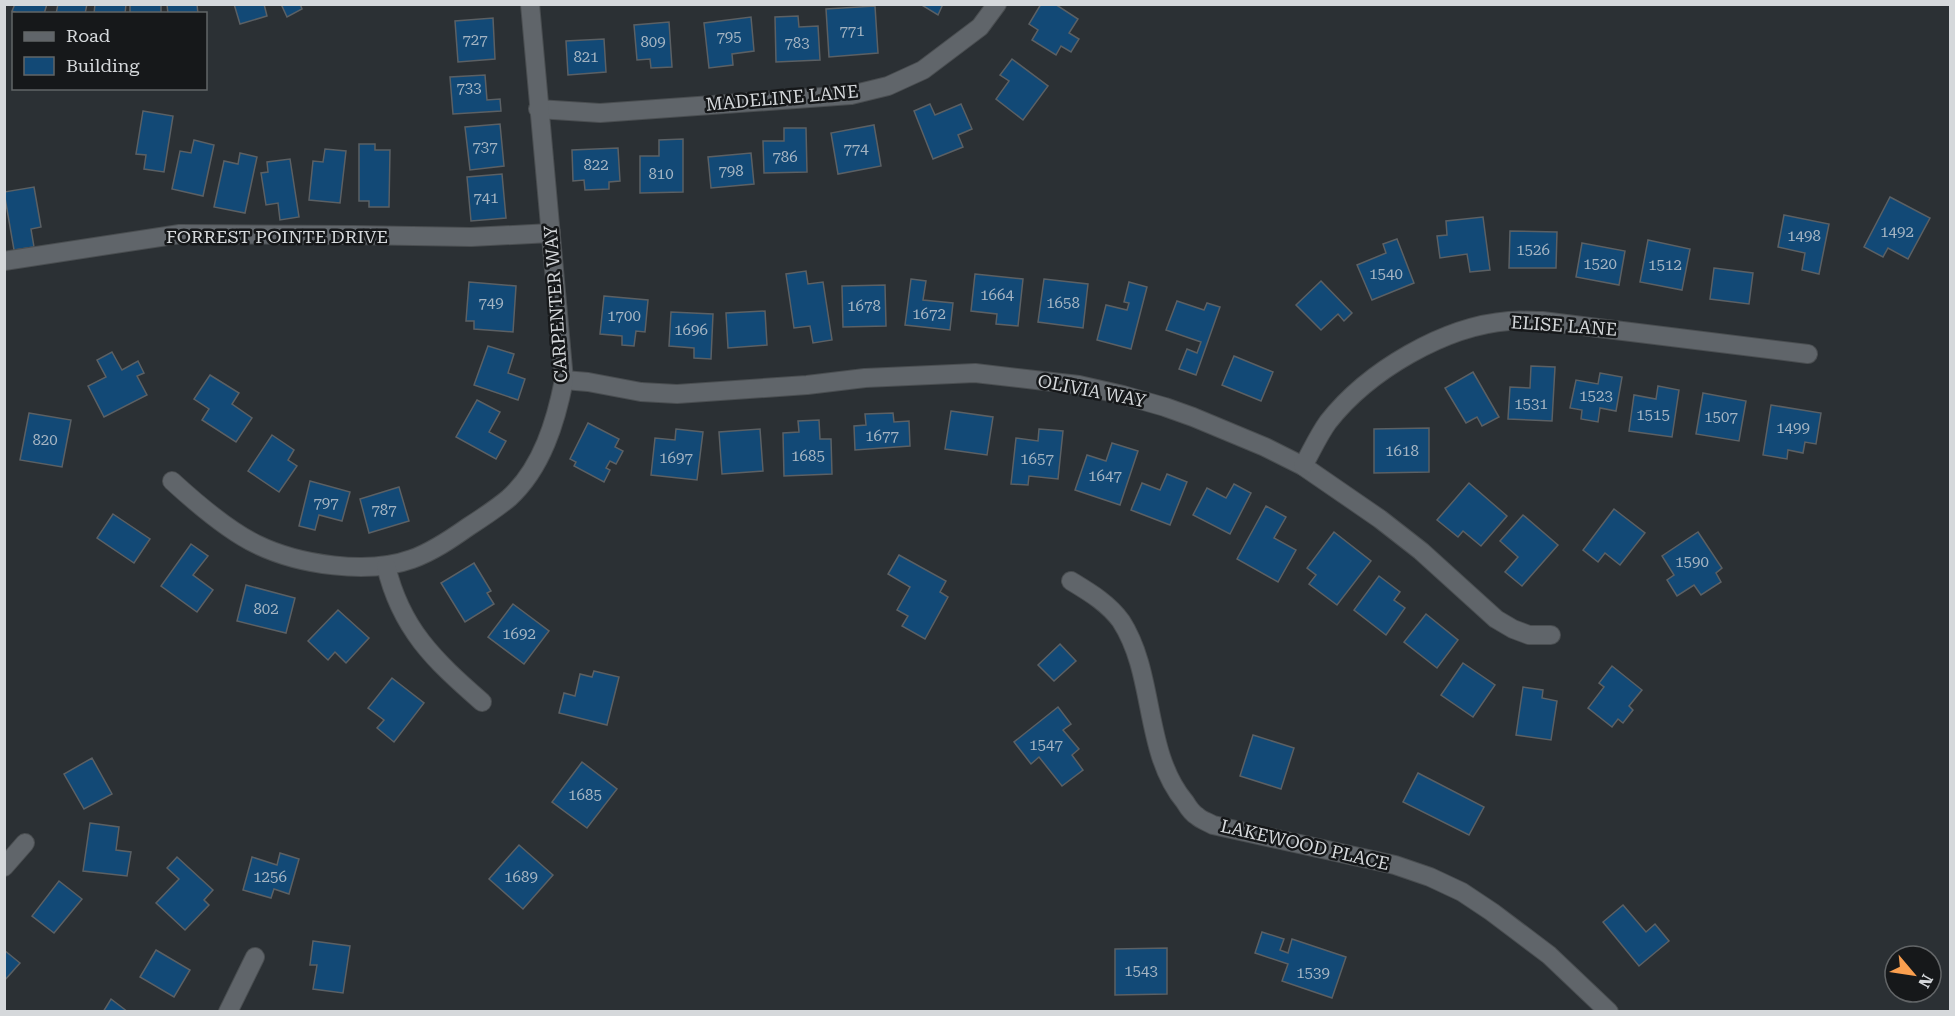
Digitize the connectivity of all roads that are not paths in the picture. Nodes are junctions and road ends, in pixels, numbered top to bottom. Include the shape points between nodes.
1 (530, 4) edge
2 (997, 4) edge
3 (538, 109) junction
4 (551, 233) junction
5 (4, 261) edge
6 (1808, 354) dead end
7 (564, 380) junction
8 (1303, 466) junction
9 (172, 482) dead end
10 (386, 566) junction
11 (1071, 581) dead end
12 (1551, 635) dead end
13 (482, 702) dead end
14 (25, 843) dead end
15 (4, 867) edge
16 (255, 957) dead end
17 (228, 1011) edge
18 (1609, 1011) edge

1 - 3 street, CARPENTER WAY
2 - 3 street, MADELINE LANE via 980,27 923,70 861,93 600,113
3 - 4 street, CARPENTER WAY
4 - 5 street, FORREST POINTE DRIVE via 471,237 180,234
4 - 7 street, CARPENTER WAY
6 - 8 street, ELISE LANE via 1587,325 1542,321 1486,325 1436,340 1370,380 1328,423
7 - 8 street, OLIVIA WAY via 677,394 927,375 975,374 1035,380 1101,390 1165,406
7 - 10 street, CARPENTER WAY via 547,441 511,496 447,541 413,559
8 - 12 street, OLIVIA WAY via 1421,551 1496,619 1529,635
9 - 10 street, CARPENTER WAY via 256,544 314,563
10 - 13 street via 404,618 440,664
11 - 18 street, LAKEWOOD PLACE via 1106,605 1128,634 1173,789 1196,816 1213,825 1395,865 1462,892 1549,955
14 - 15 street
16 - 17 street

